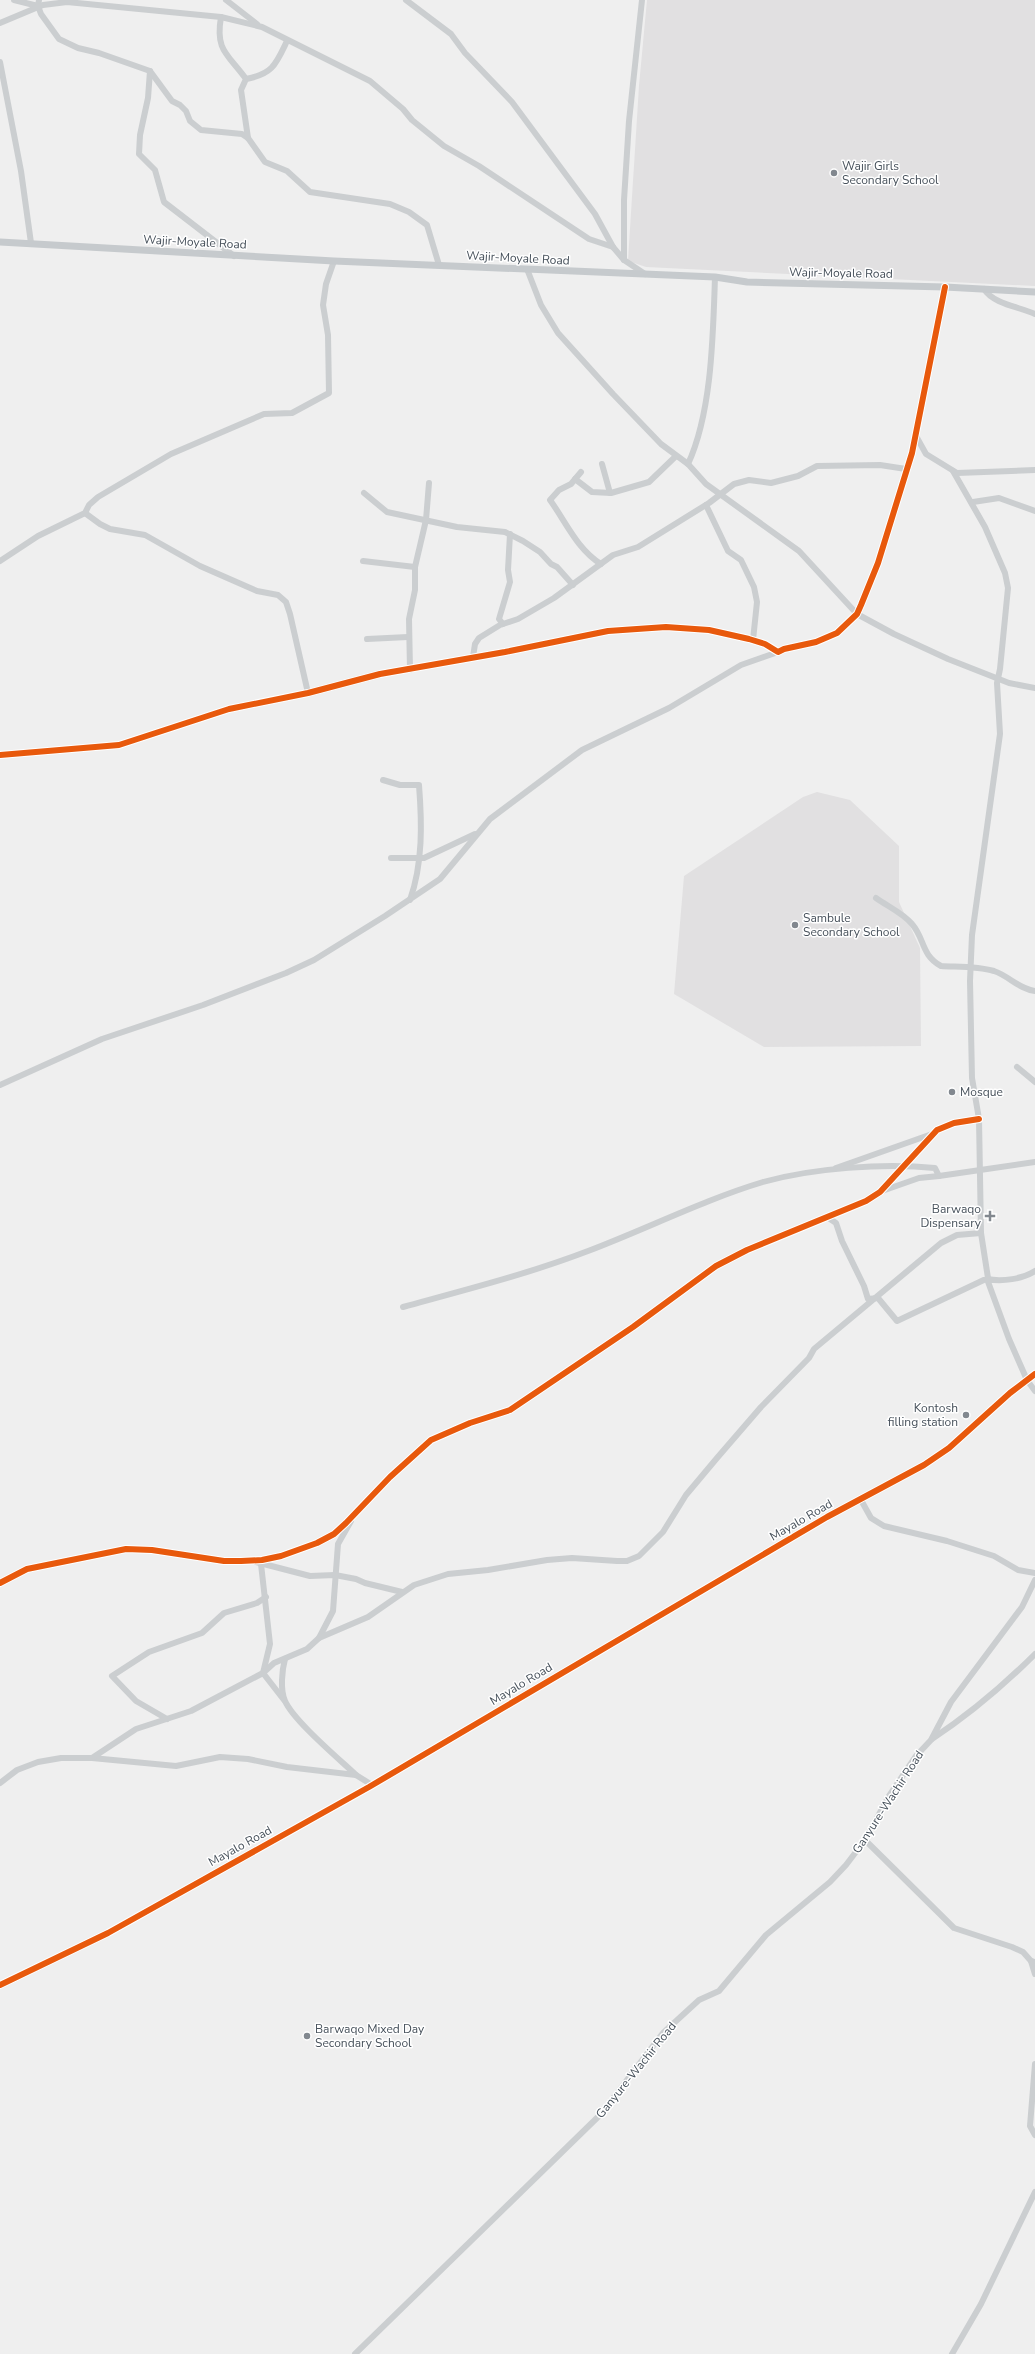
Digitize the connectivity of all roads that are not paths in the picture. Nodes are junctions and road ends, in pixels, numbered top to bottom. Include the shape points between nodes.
1 (14, 0) edge
2 (226, 0) edge
3 (406, 0) edge
4 (642, 0) edge
5 (39, 3) edge
6 (221, 16) junction
7 (0, 23) edge
8 (262, 27) junction
9 (288, 41) junction
10 (0, 62) edge
11 (150, 71) junction
12 (246, 79) junction
13 (248, 138) junction
14 (0, 242) edge
15 (31, 243) junction
16 (613, 247) junction
17 (234, 256) junction
18 (624, 260) junction
19 (334, 261) junction
20 (439, 265) junction
21 (527, 269) junction
22 (645, 274) junction
23 (715, 277) junction
24 (945, 287) junction
25 (984, 289) junction
26 (1035, 292) edge
27 (1035, 314) edge
28 (916, 436) junction
29 (676, 456) junction
30 (602, 464) dead end
31 (688, 464) junction
32 (906, 468) junction
33 (1035, 470) edge
34 (954, 471) junction
35 (581, 472) dead end
36 (575, 479) junction
37 (429, 483) dead end
38 (364, 493) dead end
39 (610, 493) junction
40 (720, 494) junction
41 (973, 502) junction
42 (706, 505) junction
43 (1035, 511) edge
44 (85, 513) junction
45 (426, 520) junction
46 (510, 534) junction
47 (0, 562) edge
48 (363, 562) dead end
49 (601, 564) junction
50 (415, 567) junction
51 (573, 585) junction
52 (857, 614) junction
53 (503, 624) junction
54 (408, 637) junction
55 (367, 639) dead end
56 (753, 640) junction
57 (778, 652) junction
58 (473, 657) junction
59 (410, 670) junction
60 (999, 678) junction
61 (1035, 688) edge
62 (308, 693) junction
63 (0, 755) edge
64 (383, 780) dead end
65 (477, 833) junction
66 (391, 858) dead end
67 (419, 858) junction
68 (876, 898) dead end
69 (410, 900) junction
70 (971, 967) junction
71 (1035, 991) edge
72 (1017, 1067) dead end
73 (1035, 1082) edge
74 (0, 1085) edge
75 (979, 1119) junction
76 (932, 1134) junction
77 (1035, 1162) edge
78 (906, 1165) junction
79 (980, 1169) junction
80 (830, 1171) junction
81 (939, 1176) junction
82 (880, 1192) junction
83 (827, 1217) junction
84 (981, 1233) junction
85 (1035, 1271) edge
86 (987, 1279) junction
87 (878, 1298) junction
88 (403, 1307) dead end
89 (1035, 1374) edge
90 (1027, 1380) junction
91 (1035, 1392) edge
92 (861, 1500) junction
93 (357, 1510) junction
94 (252, 1561) junction
95 (261, 1564) junction
96 (1035, 1573) edge
97 (335, 1576) junction
98 (1035, 1580) edge
99 (0, 1583) edge
100 (402, 1592) junction
101 (266, 1597) junction
102 (319, 1638) junction
103 (1035, 1654) edge
104 (285, 1658) junction
105 (262, 1674) junction
106 (284, 1700) junction
107 (167, 1719) junction
108 (931, 1740) junction
109 (92, 1758) junction
110 (356, 1775) junction
111 (0, 1783) edge
112 (372, 1785) junction
113 (865, 1840) junction
114 (1033, 1961) edge
115 (1035, 1974) edge
116 (0, 1986) edge
117 (1035, 2064) edge
118 (1035, 2135) edge
119 (1035, 2192) edge
120 (355, 2354) edge
121 (952, 2354) edge

1 - 5 street
2 - 8 street
3 - 16 street via 451,34 512,102 595,214
4 - 18 street via 629,121 624,200
5 - 6 street via 67,2
5 - 7 street
5 - 11 street via 48,27 65,42
6 - 8 street
6 - 12 street via 218,34 221,45
8 - 9 street
9 - 12 street via 268,72
9 - 16 street via 370,81 444,146 479,166 589,239
10 - 15 street via 22,171
11 - 13 street via 172,101 186,111 190,121 201,130 242,134
11 - 17 street via 139,154 155,170 164,202
12 - 13 street via 241,90
13 - 20 street via 265,162 287,171 310,192 390,204 409,212 427,225
14 - 15 main road, Wajir-Moyale Road
15 - 17 main road, Wajir-Moyale Road
16 - 18 street
17 - 19 main road, Wajir-Moyale Road
18 - 22 street
19 - 20 main road, Wajir-Moyale Road
19 - 44 street via 326,284 323,305 328,335 329,393 292,413 264,414 171,454 98,497
20 - 21 main road, Wajir-Moyale Road
21 - 22 main road, Wajir-Moyale Road
21 - 29 street via 541,304 558,333 661,444
22 - 23 main road, Wajir-Moyale Road
23 - 24 main road, Wajir-Moyale Road via 748,282
23 - 31 street via 704,417 696,449
24 - 25 main road, Wajir-Moyale Road
24 - 28 street
25 - 26 main road, Wajir-Moyale Road
25 - 27 street via 987,294 1000,301
28 - 32 street
28 - 34 street via 926,454
29 - 31 street
29 - 39 street via 649,482
30 - 39 street
31 - 40 street via 706,484
32 - 40 street via 880,465 814,467 798,476 771,483 749,480 734,484
32 - 52 street via 878,563
33 - 34 street via 961,473
34 - 41 street
35 - 36 street
36 - 39 street via 592,492
36 - 49 street via 550,500 579,544 592,559
37 - 45 street
38 - 45 street via 387,512
40 - 42 street
40 - 52 street via 799,551
41 - 43 street via 999,498
41 - 60 street via 1005,573 1008,588
42 - 49 street via 638,547 613,555
42 - 56 street via 728,551 741,560 754,587 757,602
44 - 47 street via 38,536
44 - 62 street via 110,529 145,535 200,566 257,591 278,595 286,602 290,614
45 - 46 street
45 - 50 street
46 - 51 street via 540,552 551,564 557,566
46 - 53 street via 510,582 499,619
48 - 50 street
49 - 51 street
50 - 54 street via 415,590
51 - 53 street via 518,619
52 - 57 street via 837,633 816,642
52 - 60 street via 933,652
53 - 58 street via 479,638 475,644
54 - 55 street
54 - 59 street
56 - 57 street
56 - 58 street via 701,629 620,629
57 - 65 street via 741,665 669,708 582,750 501,810
58 - 59 street
59 - 62 street via 380,674
60 - 61 street via 1009,683
60 - 70 street via 997,685 1000,734 974,917
62 - 63 street via 229,709 119,745
64 - 67 street via 400,785 419,785 422,817
65 - 67 street
65 - 69 street via 440,879
66 - 67 street
67 - 69 street via 416,883
68 - 70 street via 912,923 928,957 934,962 941,966
69 - 74 street via 302,966 203,1005 102,1039
70 - 71 street via 993,971 1013,979 1021,987
70 - 75 street via 972,1078
72 - 73 street
75 - 76 street via 954,1123
75 - 79 street
76 - 78 street
76 - 80 street
77 - 79 street
78 - 80 street
78 - 81 street via 935,1168
78 - 82 street
79 - 81 street
79 - 84 street
80 - 88 street via 806,1172 763,1182 552,1263 495,1282
81 - 82 street via 919,1178
82 - 83 street via 866,1201
83 - 87 street via 836,1223 868,1299
83 - 93 street via 716,1266 633,1327 510,1410 470,1423 431,1440
84 - 86 street
84 - 87 street via 957,1235 945,1241
85 - 86 street via 1018,1278 997,1281
86 - 87 street via 897,1321
86 - 90 street
87 - 100 street via 814,1349 809,1358 761,1407 717,1458 686,1495 663,1532 639,1556 628,1561 572,1558 467,1571 435,1578
89 - 90 street, Mayalo Road
90 - 91 street
90 - 92 street, Mayalo Road via 950,1448
92 - 96 street via 871,1518 884,1526 947,1540 994,1556 1018,1570
92 - 112 street, Mayalo Road via 827,1517
93 - 94 street via 334,1534 281,1556
93 - 97 street via 338,1544
94 - 95 street
94 - 99 street via 224,1561 152,1550 126,1549 27,1569
95 - 97 street via 310,1576
95 - 101 street
97 - 100 street
97 - 102 street via 333,1611
98 - 108 street, Ganyure-Wachir Road via 1022,1607 951,1702
100 - 102 street via 368,1616
101 - 105 street via 270,1644
101 - 107 street via 257,1603 224,1613 202,1633 149,1652 112,1676 136,1701
102 - 104 street via 307,1649
103 - 108 street via 1004,1685 965,1717
104 - 105 street
104 - 106 street via 282,1669
105 - 106 street
105 - 107 street via 191,1711
106 - 110 street via 292,1714
107 - 109 street via 136,1728
108 - 113 street, Ganyure-Wachir Road via 916,1756 889,1796
109 - 110 street via 176,1766 220,1757
109 - 111 street via 62,1758 38,1762 17,1770
110 - 112 street
112 - 116 street, Mayalo Road via 108,1933
113 - 114 street via 954,1928 1023,1952
113 - 120 street, Ganyure-Wachir Road via 830,1882 766,1935 719,1991 699,2000 663,2033 601,2114
114 - 115 street
117 - 118 street via 1030,2126
119 - 121 street via 981,2304

